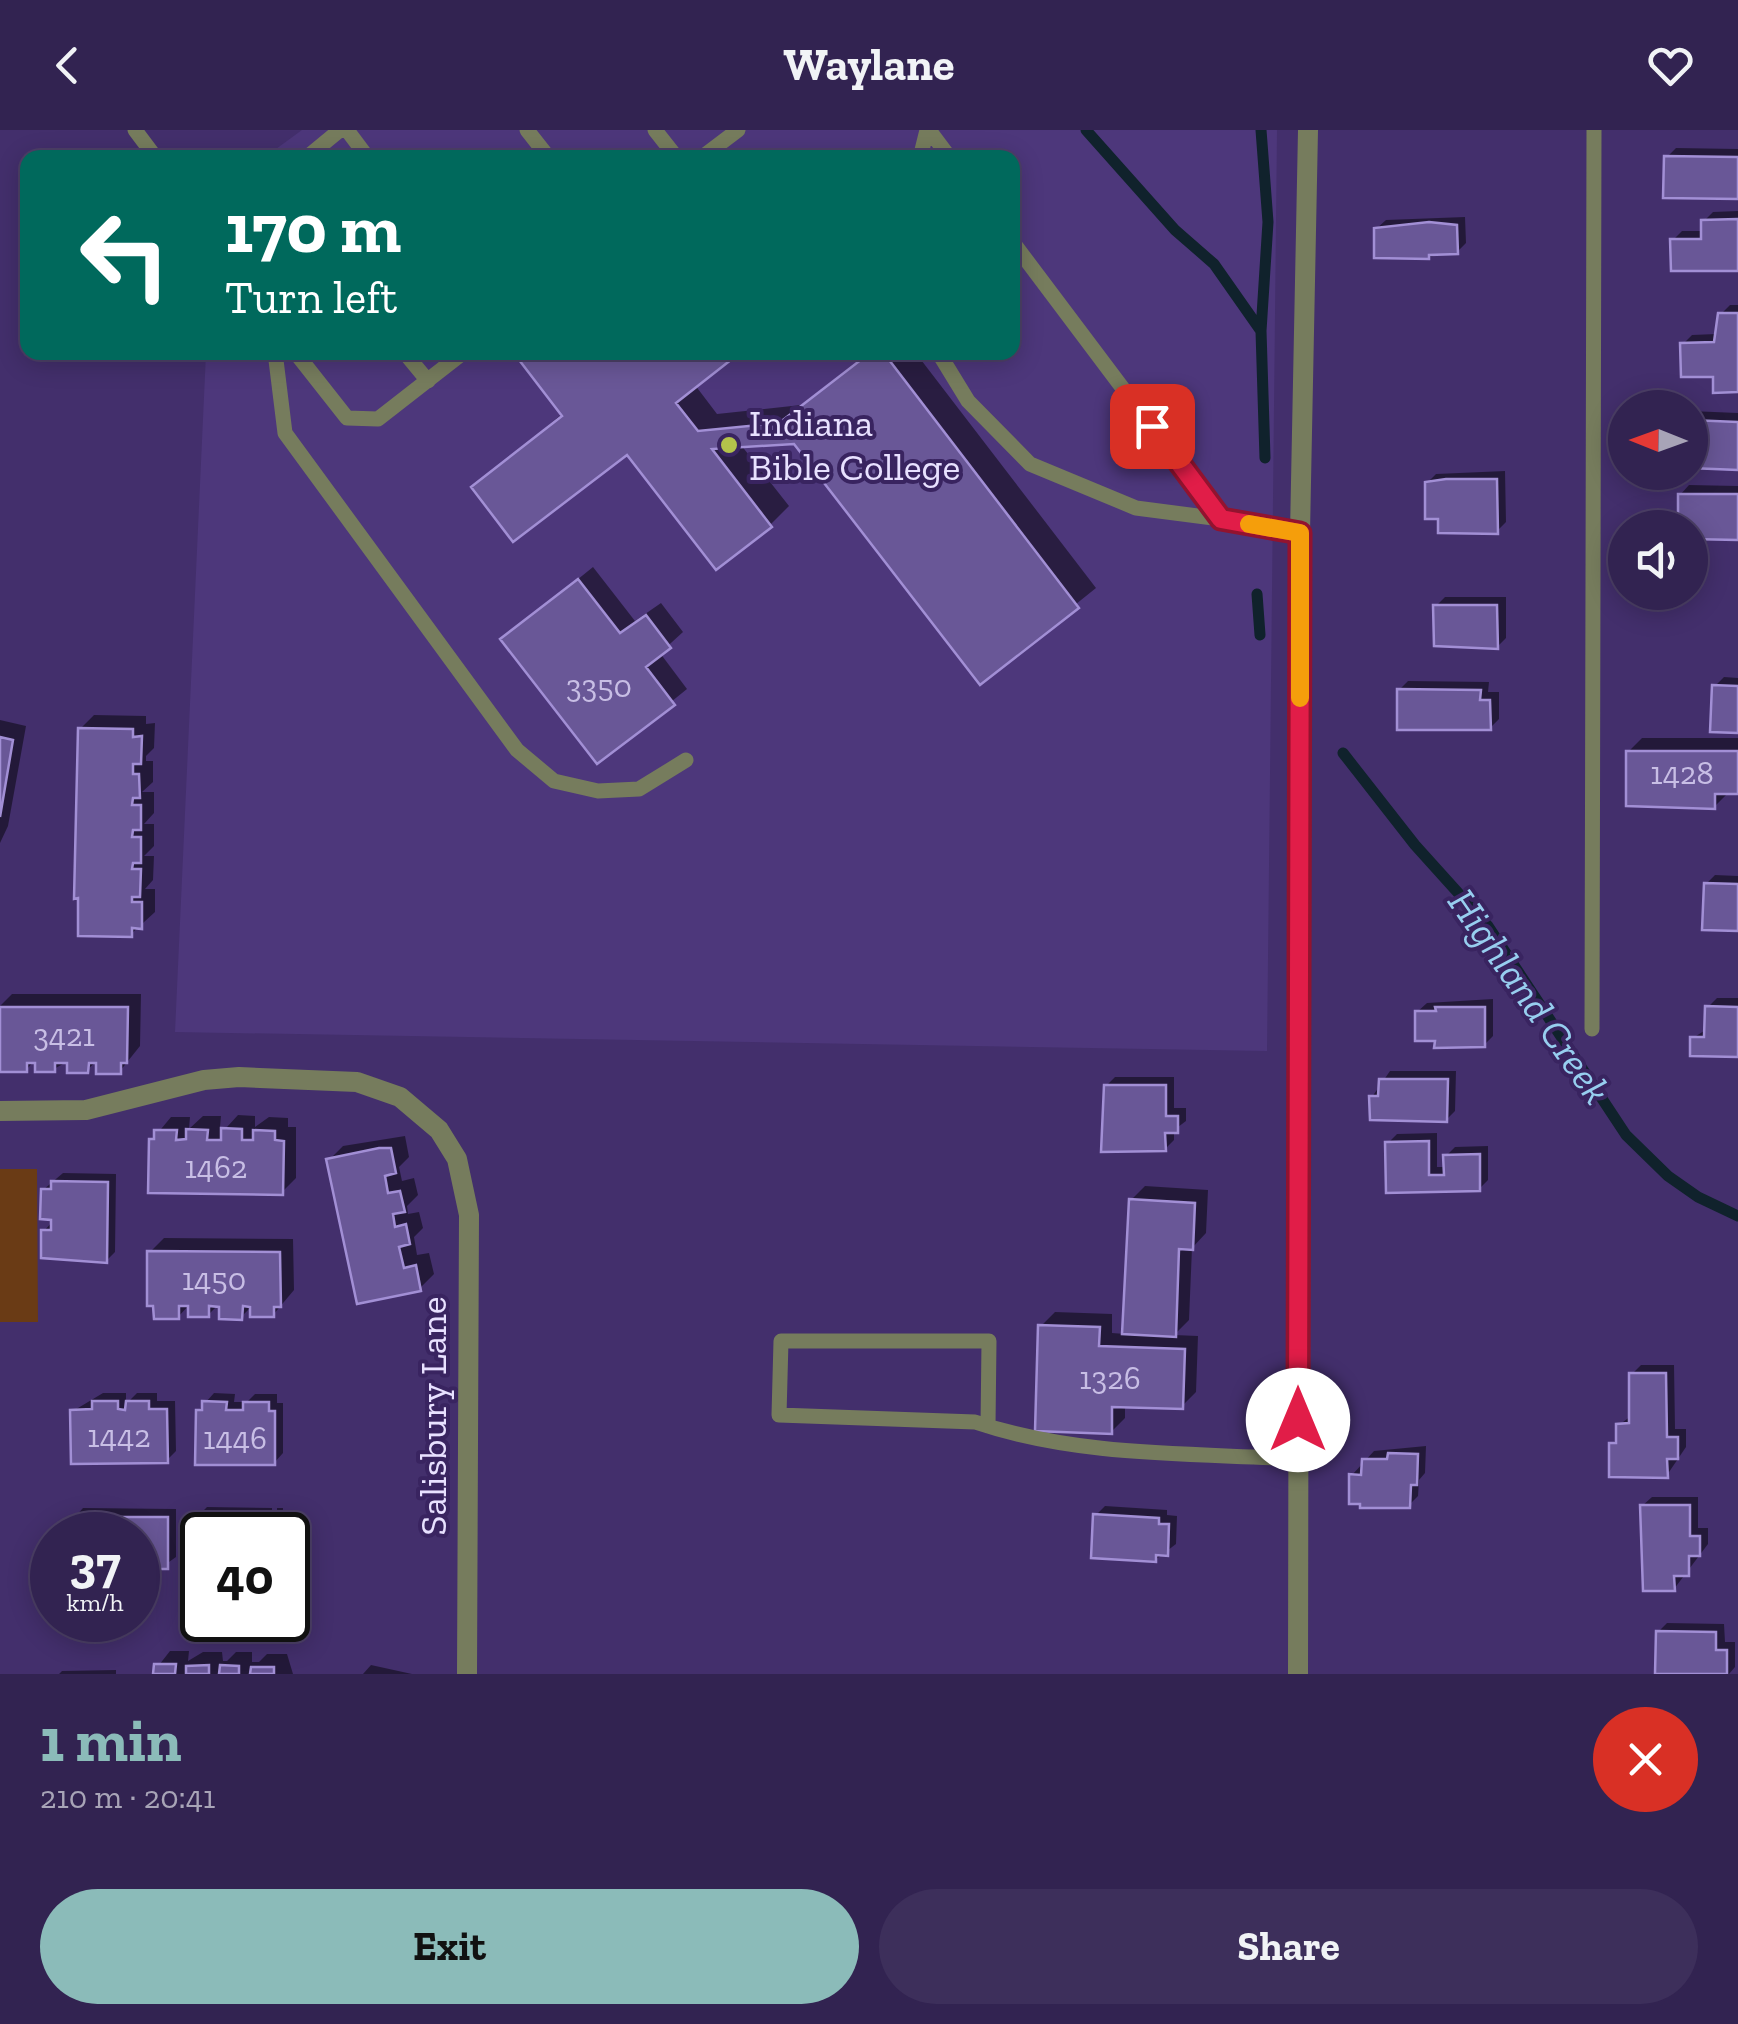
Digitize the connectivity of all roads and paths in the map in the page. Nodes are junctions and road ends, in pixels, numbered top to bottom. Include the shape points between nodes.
1 (343, 130) edge
2 (527, 130) edge
3 (655, 130) edge
4 (738, 130) edge
5 (928, 130) edge
6 (1308, 130) edge
7 (1594, 130) edge
8 (317, 150) edge
9 (361, 150) edge
10 (543, 150) edge
11 (671, 150) edge
12 (712, 150) edge
13 (944, 150) edge
14 (1020, 252) edge
15 (276, 360) edge
16 (301, 360) edge
17 (411, 360) edge
18 (454, 360) edge
19 (943, 360) edge
20 (428, 381) junction
21 (1221, 519) junction
22 (1300, 533) junction
23 (686, 760) dead end
24 (1592, 1029) dead end
25 (0, 1111) edge
26 (988, 1426) junction
27 (1298, 1458) junction
28 (467, 1674) edge
29 (1298, 1674) edge

1 - 8 lane
1 - 9 lane
2 - 10 lane
3 - 11 lane
4 - 12 lane
5 - 13 lane
6 - 22 street
7 - 24 lane
14 - 21 lane
15 - 23 lane via 285,434 518,750 554,781 598,791 639,789
16 - 20 lane via 347,418 378,420
17 - 20 lane
18 - 20 lane
19 - 21 lane via 968,401 1030,464 1136,508
21 - 22 lane
22 - 27 street
25 - 28 street, Salisbury Lane via 104,1107 204,1080 346,1080 384,1090 439,1130 457,1159 469,1216
26 - 26 lane via 779,1416 781,1341 989,1341
26 - 27 lane via 1067,1446
27 - 29 street

